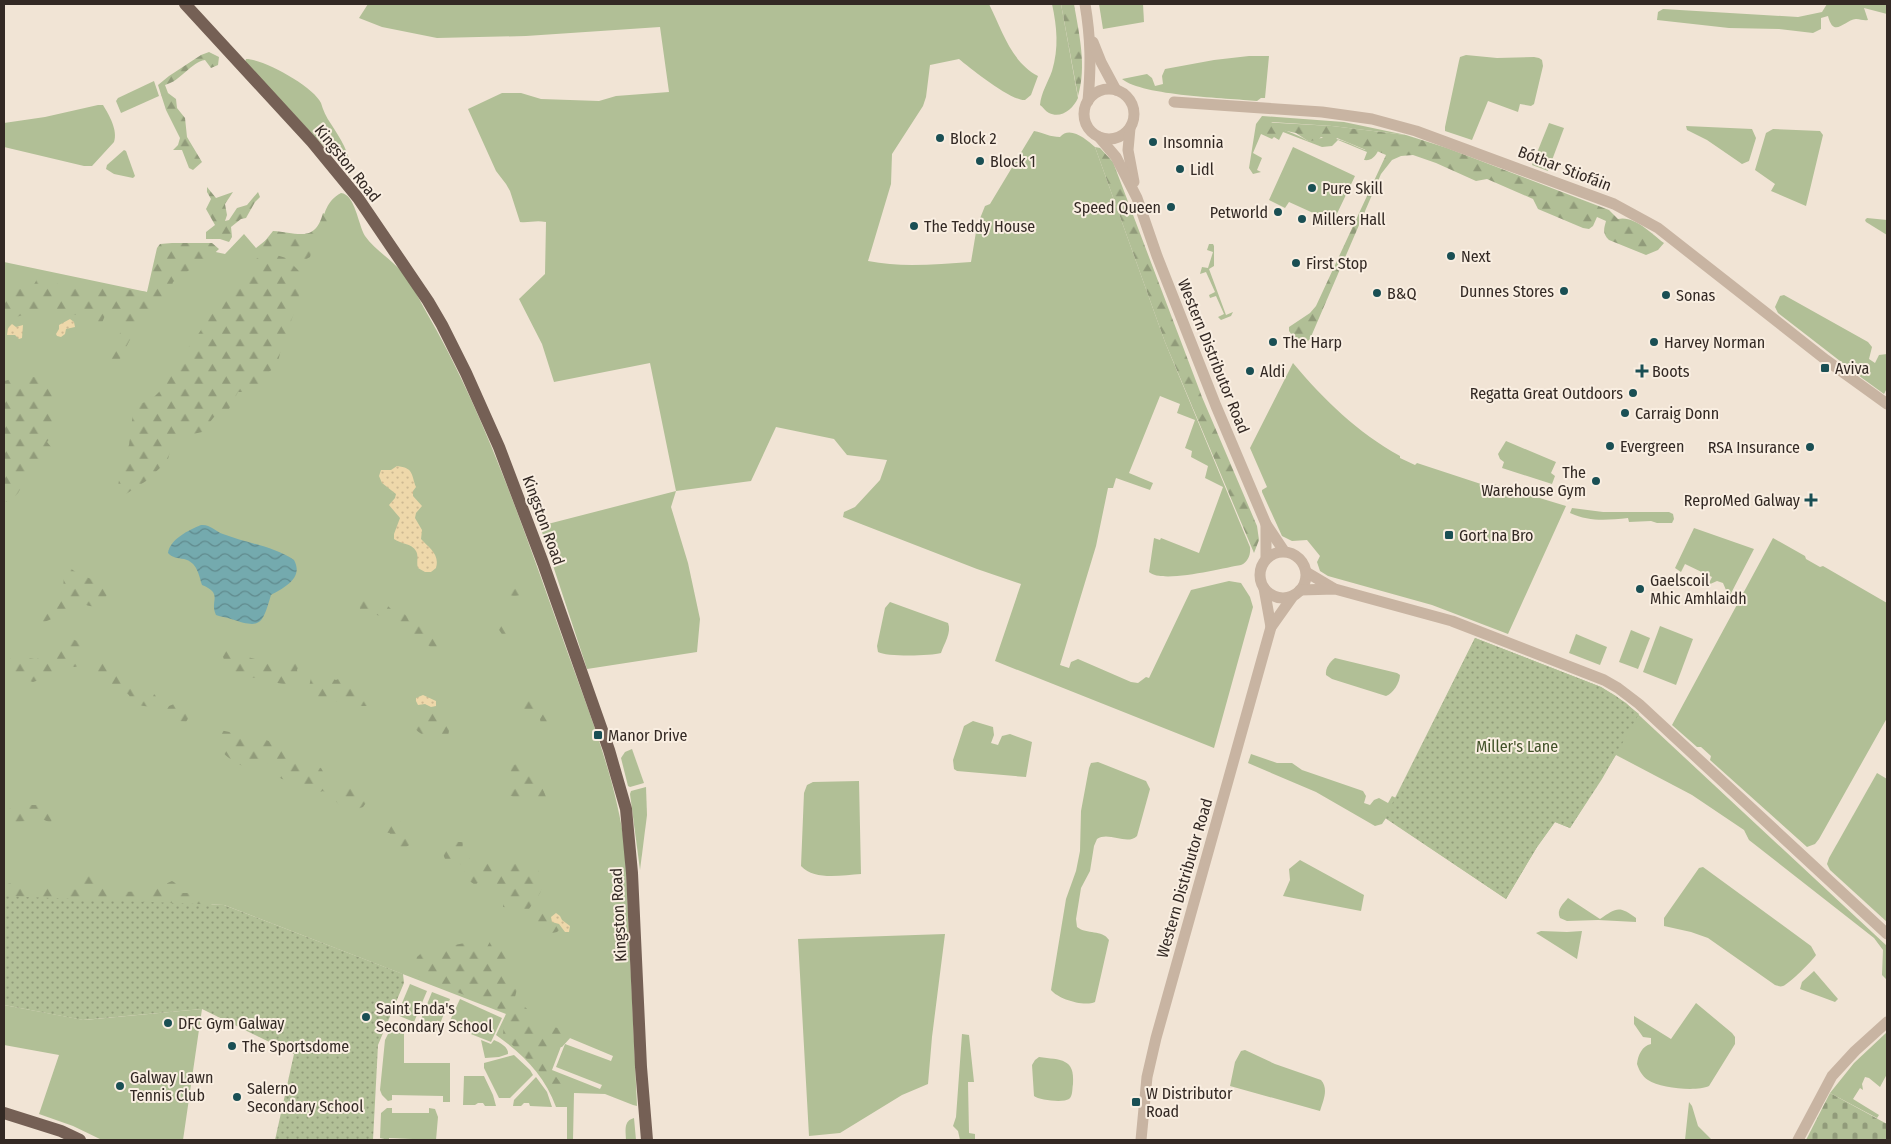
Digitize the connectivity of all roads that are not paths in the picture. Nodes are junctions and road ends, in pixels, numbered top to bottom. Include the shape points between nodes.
1 (185, 4) edge
2 (1085, 4) edge
3 (1090, 33) junction
4 (1116, 90) junction
5 (1088, 101) junction
6 (1174, 102) dead end
7 (1130, 128) junction
8 (1099, 137) junction
9 (1137, 198) junction
10 (1887, 404) edge
11 (1266, 524) junction
12 (1284, 551) junction
13 (1266, 559) junction
14 (1306, 572) junction
15 (1264, 588) junction
16 (1335, 589) junction
17 (1296, 593) junction
18 (1271, 627) junction
19 (1887, 934) edge
20 (1887, 1022) edge
21 (4, 1113) edge
22 (80, 1140) edge
23 (647, 1140) edge
24 (1141, 1140) edge
25 (1798, 1140) edge

1 - 23 main road, Kingston Road via 312,142 358,198 442,325 499,447 609,750 626,809
2 - 3 street
3 - 4 street
3 - 5 street
4 - 5 street via 1100,91
4 - 7 street via 1133,106
5 - 8 street via 1086,124
6 - 10 street, Bóthar Stiofáin via 1322,112 1372,119 1416,131 1614,204 1658,228
7 - 8 street via 1113,139
7 - 9 street, Western Distributor Road via 1128,150
8 - 9 street, Western Distributor Road via 1116,157
9 - 11 street, Western Distributor Road via 1193,350
11 - 12 street, Western Distributor Road
11 - 13 street, Western Distributor Road
12 - 13 street
12 - 14 street via 1297,556
13 - 15 street via 1260,570
14 - 16 street
14 - 17 street via 1304,584
15 - 17 street via 1277,597 1286,598
15 - 18 street, Western Distributor Road
16 - 17 street
16 - 19 street via 1452,621 1618,688
17 - 18 street, Western Distributor Road
18 - 24 street, Western Distributor Road via 1156,1038 1147,1077
20 - 25 street via 1832,1076
21 - 22 main road

